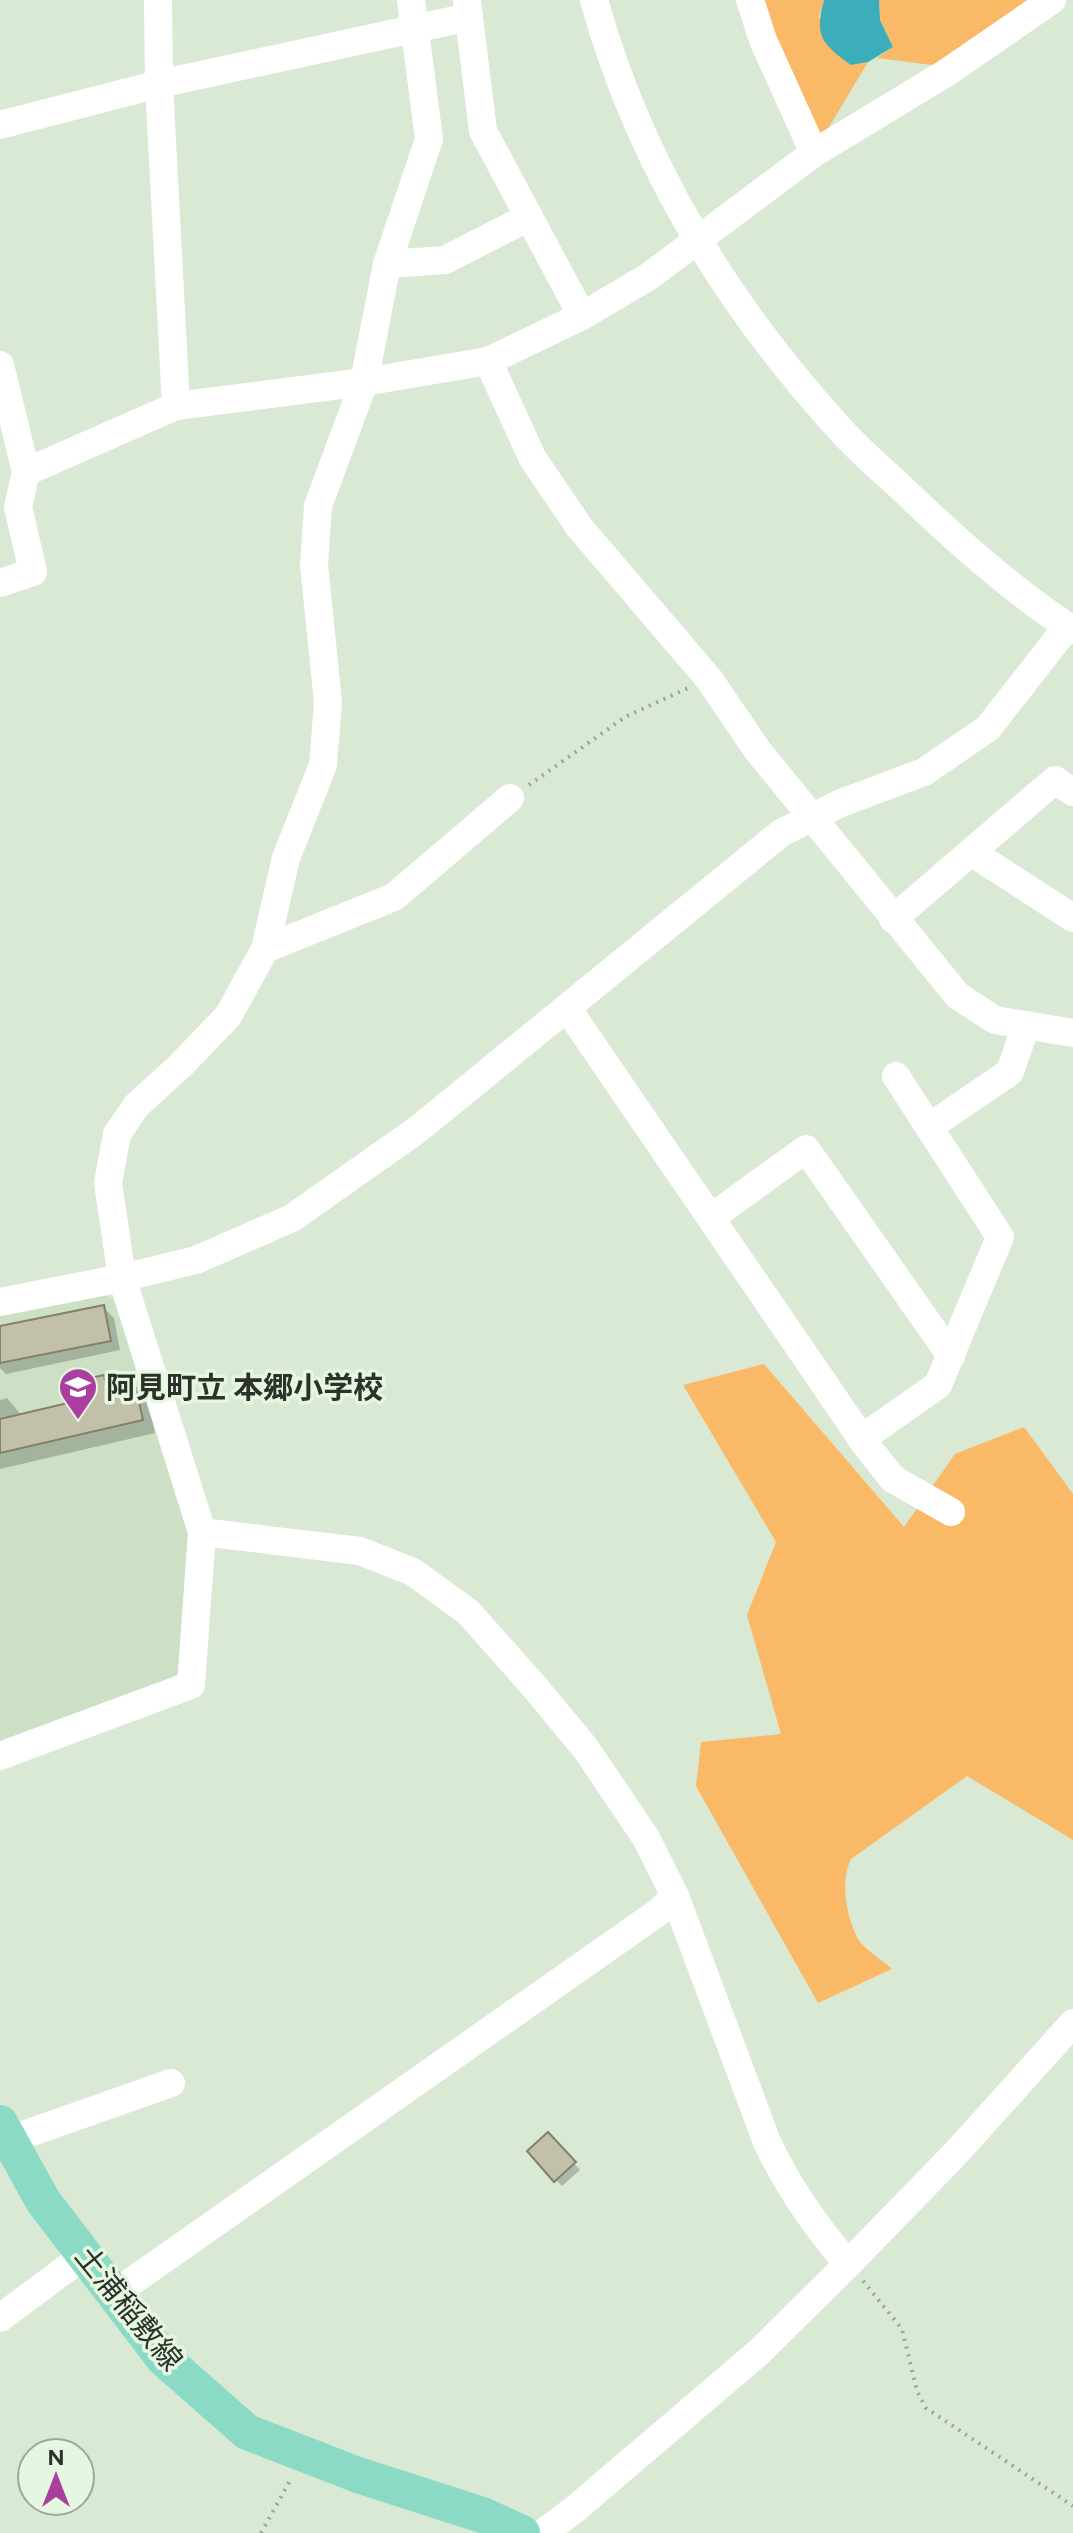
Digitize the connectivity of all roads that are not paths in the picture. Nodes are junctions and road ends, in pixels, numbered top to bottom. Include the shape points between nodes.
1 (158, 0) edge
2 (411, 0) edge
3 (594, 0) edge
4 (750, 0) edge
5 (1052, 0) edge
6 (468, 9) edge
7 (414, 31) junction
8 (159, 84) junction
9 (0, 125) edge
10 (814, 153) junction
11 (529, 217) junction
12 (698, 241) junction
13 (387, 264) junction
14 (582, 316) junction
15 (488, 361) junction
16 (0, 365) edge
17 (364, 382) junction
18 (176, 406) junction
19 (26, 472) junction
20 (0, 583) edge
21 (1070, 628) edge
22 (1073, 792) edge
23 (510, 798) road end
24 (814, 816) junction
25 (971, 852) junction
26 (1073, 918) edge
27 (893, 919) junction
28 (265, 949) junction
29 (567, 1008) junction
30 (1026, 1025) junction
31 (1073, 1033) edge
32 (896, 1076) dead end
33 (929, 1127) junction
34 (712, 1217) junction
35 (122, 1278) junction
36 (0, 1302) edge
37 (951, 1356) junction
38 (861, 1439) junction
39 (951, 1512) dead end
40 (202, 1532) junction
41 (0, 1756) edge
42 (675, 1896) junction
43 (1073, 2023) edge
44 (171, 2083) dead end
45 (5, 2132) edge
46 (86, 2254) junction
47 (848, 2264) junction
48 (114, 2294) junction
49 (0, 2318) edge
50 (522, 2533) edge
51 (543, 2533) edge

1 - 8 street
2 - 7 street
3 - 12 street via 662,177
4 - 10 street
5 - 10 street via 946,73
6 - 7 street
6 - 11 street via 483,131
7 - 8 street
7 - 13 street via 429,139
8 - 9 street
8 - 18 street
10 - 12 street
11 - 13 street via 445,260
11 - 14 street
12 - 14 street
12 - 21 street via 744,314 840,429 964,547
13 - 17 street
14 - 15 street
15 - 17 street
15 - 24 street via 533,459 580,528 709,679 758,751
16 - 19 street
17 - 18 street
17 - 28 street via 318,506 314,565 328,702 323,765 286,858
18 - 19 street
19 - 20 street via 18,507 33,572
21 - 24 street via 988,728 924,772
22 - 25 street via 1055,780
23 - 28 street via 394,897
24 - 27 street
24 - 29 street via 781,833
25 - 26 street
25 - 27 street
27 - 30 street via 958,996 995,1020
28 - 35 street via 228,1016 136,1106 117,1134 108,1183
29 - 34 street
29 - 35 street via 417,1130 292,1218 196,1260
30 - 31 street
30 - 33 street via 1010,1072
32 - 33 street
33 - 37 street via 1000,1237
34 - 37 street via 806,1149
34 - 38 street
35 - 36 street
35 - 40 street
37 - 38 street via 938,1385
38 - 39 street via 893,1479
40 - 41 street via 191,1685
40 - 42 street via 360,1551 413,1572 468,1612 586,1749 646,1838
42 - 47 street via 780,2170
42 - 48 street
43 - 47 street
44 - 45 street
45 - 46 main road, 土浦稲敷線 via 43,2201
46 - 48 main road, 土浦稲敷線
46 - 49 street
47 - 51 street via 758,2353
48 - 50 main road, 土浦稲敷線 via 164,2359 247,2432

